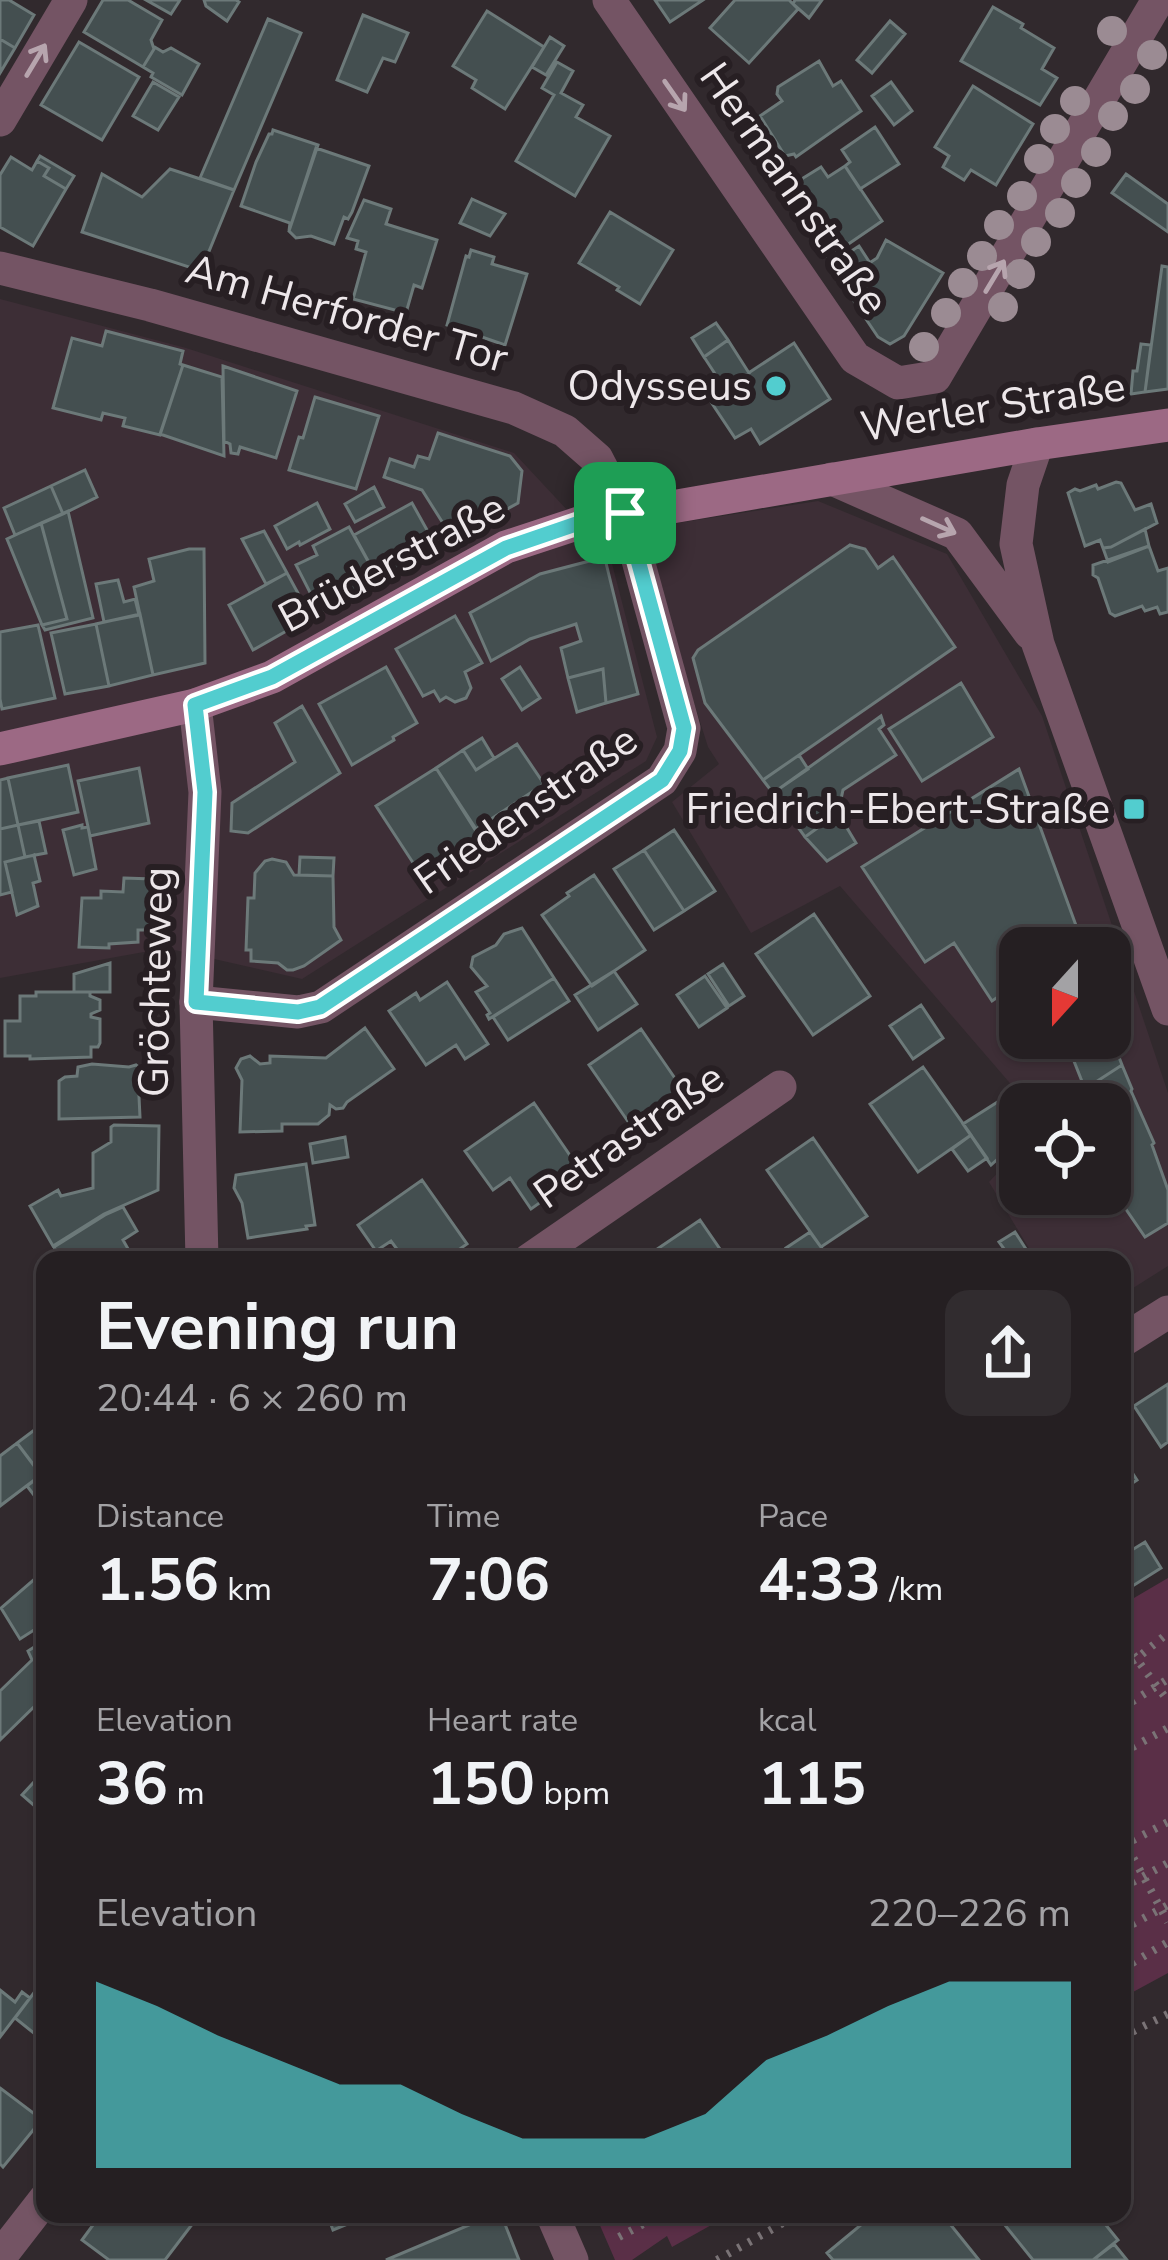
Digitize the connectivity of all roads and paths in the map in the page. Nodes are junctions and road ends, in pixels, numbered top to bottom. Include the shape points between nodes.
1 (71, 0) edge
2 (609, 0) edge
3 (1158, 0) edge
4 (0, 120) edge
5 (0, 268) edge
6 (1168, 425) edge
7 (1036, 444) junction
8 (832, 479) junction
9 (625, 513) junction
10 (1038, 644) junction
11 (195, 705) junction
12 (0, 749) edge
13 (196, 1002) junction
14 (1168, 1009) edge
15 (780, 1087) dead end
16 (202, 1251) edge
17 (542, 1251) edge
18 (1168, 1312) edge
19 (1131, 1335) edge
20 (1168, 1633) edge
21 (1131, 1652) edge
22 (1136, 1659) junction
23 (1131, 1662) edge
24 (1168, 1679) edge
25 (1158, 1687) junction
26 (1168, 1700) edge
27 (1131, 1703) edge
28 (1168, 1728) edge
29 (1131, 1748) edge
30 (1168, 1822) edge
31 (1131, 1838) edge
32 (1131, 1856) edge
33 (1168, 1863) edge
34 (1143, 1876) junction
35 (1131, 1883) edge
36 (1164, 1907) edge
37 (1168, 1922) edge
38 (1131, 1925) edge
39 (1168, 1942) edge
40 (1131, 1964) edge
41 (1168, 2014) edge
42 (1131, 2032) edge
43 (36, 2211) edge
44 (556, 2223) edge
45 (645, 2223) edge
46 (783, 2223) edge
47 (619, 2237) dead end
48 (0, 2257) edge
49 (572, 2260) edge
50 (717, 2260) edge

4 -> 1 street
2 -> 3 street, Hermannstraße via 855,358 898,382 935,376
5 - 9 street, Am Herforder Tor via 514,408 565,431 596,459
6 - 7 main road, Werler Straße
7 - 8 main road, Werler Straße
7 - 10 street via 1016,544
8 - 9 main road, Brüderstraße
8 -> 10 street via 957,534
9 - 11 main road, Brüderstraße via 506,548 272,677
9 - 13 street, Friedenstraße via 684,728 662,780 320,1007
10 - 14 street
11 - 12 main road, Brüderstraße
11 - 13 street, Gröchteweg via 205,792
13 - 16 street, Gröchteweg
15 - 17 street, Petrastraße
18 - 19 street
20 - 22 path
21 - 22 path
22 - 23 path
22 - 25 path
24 - 25 path
25 - 26 path
25 - 27 path
28 - 29 path
30 - 31 path
32 - 34 path
33 - 34 path
34 - 35 path
34 - 36 path
36 - 37 path
36 - 38 path
39 - 40 path
41 - 42 path
43 - 48 street
44 - 49 street
45 - 47 path
46 - 50 path

